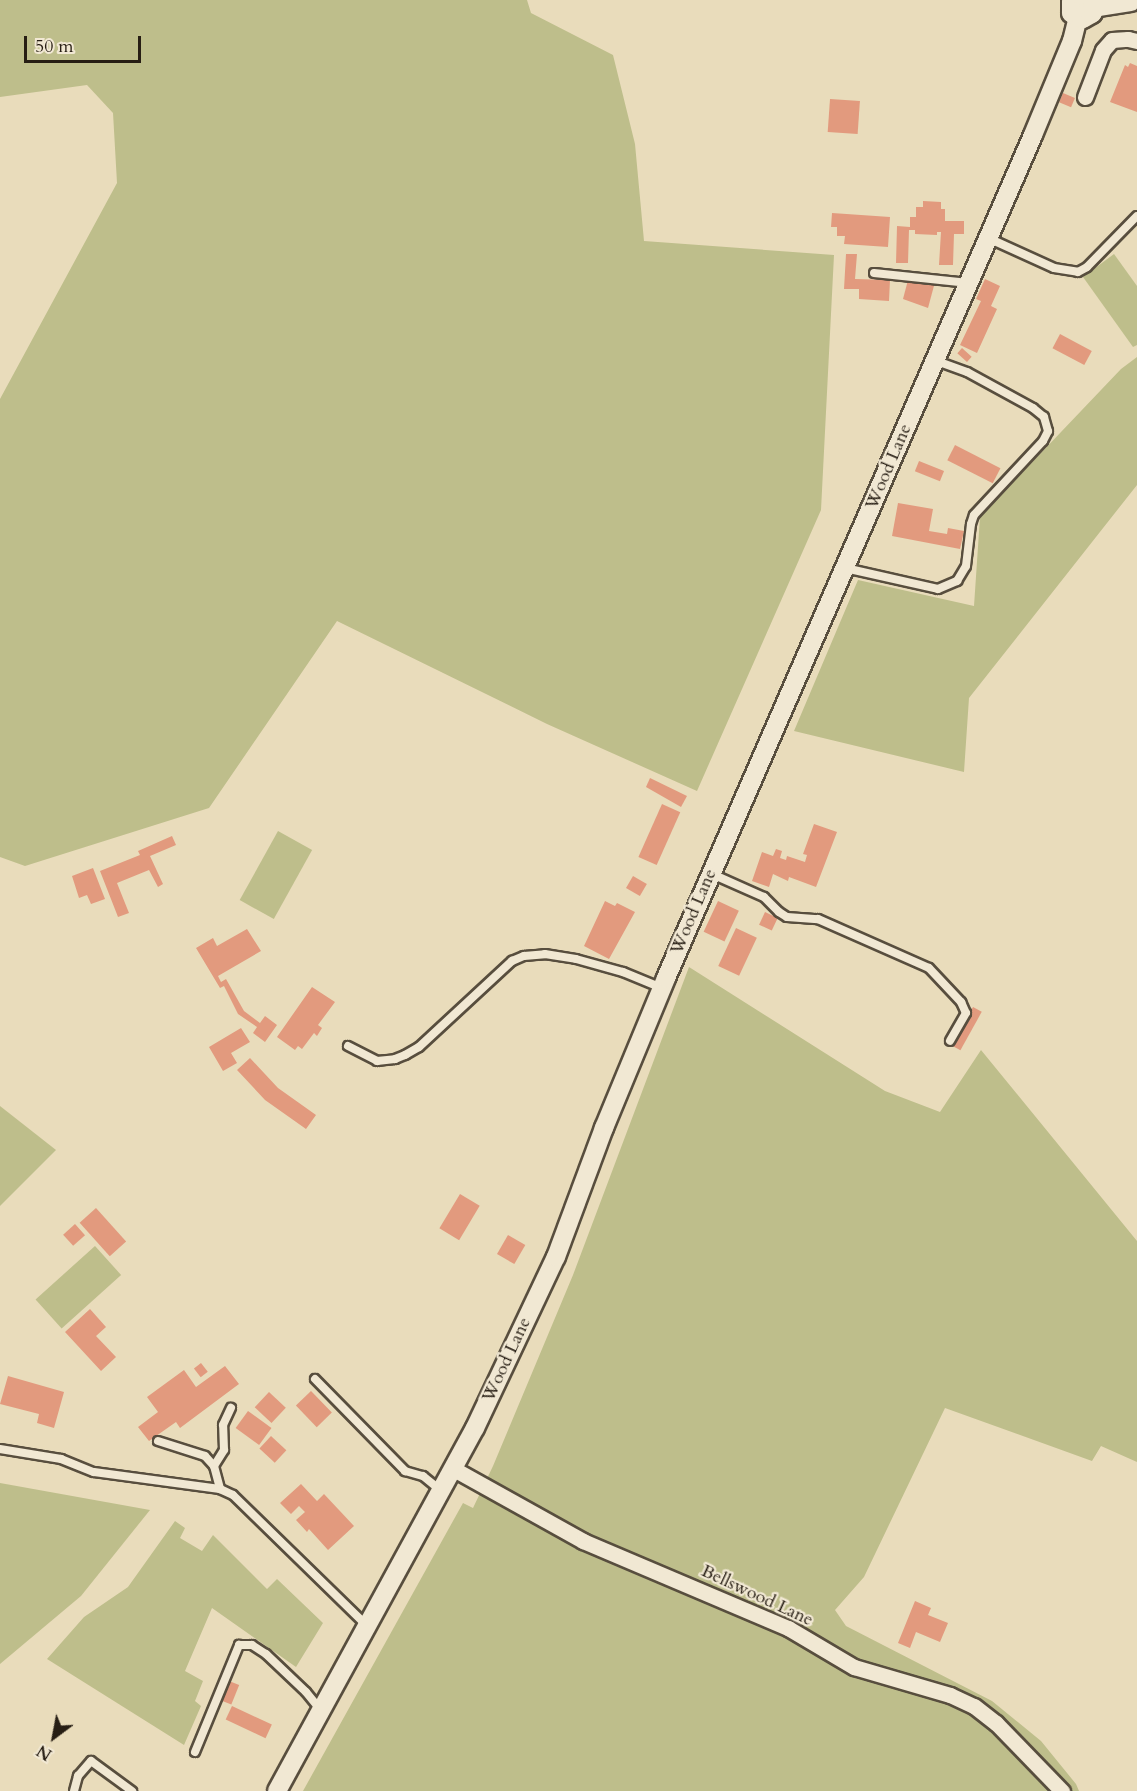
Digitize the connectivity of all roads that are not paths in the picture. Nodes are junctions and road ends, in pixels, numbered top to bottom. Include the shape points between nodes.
1 (1130, 0) edge
2 (1079, 4) edge
3 (1137, 41) edge
4 (1085, 97) dead end
5 (1137, 216) edge
6 (988, 238) junction
7 (874, 273) dead end
8 (968, 283) junction
9 (934, 361) junction
10 (845, 568) junction
11 (711, 874) junction
12 (662, 988) junction
13 (950, 1041) dead end
14 (348, 1047) dead end
15 (315, 1379) dead end
16 (231, 1408) dead end
17 (158, 1441) dead end
18 (0, 1449) edge
19 (214, 1466) junction
20 (452, 1468) junction
21 (220, 1489) junction
22 (440, 1490) junction
23 (366, 1625) junction
24 (321, 1710) junction
25 (195, 1752) dead end
26 (74, 1791) edge
27 (132, 1791) edge
28 (278, 1791) edge
29 (1062, 1791) edge

1 - 2 main road
2 - 6 street, Wood Lane via 1072,41
3 - 4 street via 1112,40 1103,50
5 - 6 lane via 1078,272 1054,268
6 - 8 street, Wood Lane
7 - 8 lane
8 - 9 street, Wood Lane
9 - 10 street, Wood Lane
9 - 10 lane via 967,372 1033,408 1044,417 1048,431 974,515 966,566 957,581 938,589
10 - 11 street, Wood Lane
11 - 12 street, Wood Lane
11 - 13 lane via 764,897 787,916 818,919 929,968 961,1002 966,1013
12 - 14 lane via 576,959 545,954 524,956 512,961 412,1051 395,1059 377,1061
12 - 20 street, Wood Lane via 556,1257
15 - 22 lane via 405,1471 423,1476
16 - 19 lane via 223,1425 224,1450
17 - 19 lane via 205,1456
18 - 21 lane via 61,1459 94,1472
19 - 21 lane
20 - 22 street, Wood Lane
20 - 29 street, Bellswood Lane via 583,1541 788,1628 854,1667 950,1695 974,1706 996,1722
21 - 23 lane via 233,1495
22 - 23 street, Wood Lane
23 - 24 street, Wood Lane
24 - 25 lane via 266,1654 252,1646 239,1645
24 - 28 street, Wood Lane
26 - 27 lane via 78,1776 91,1761

